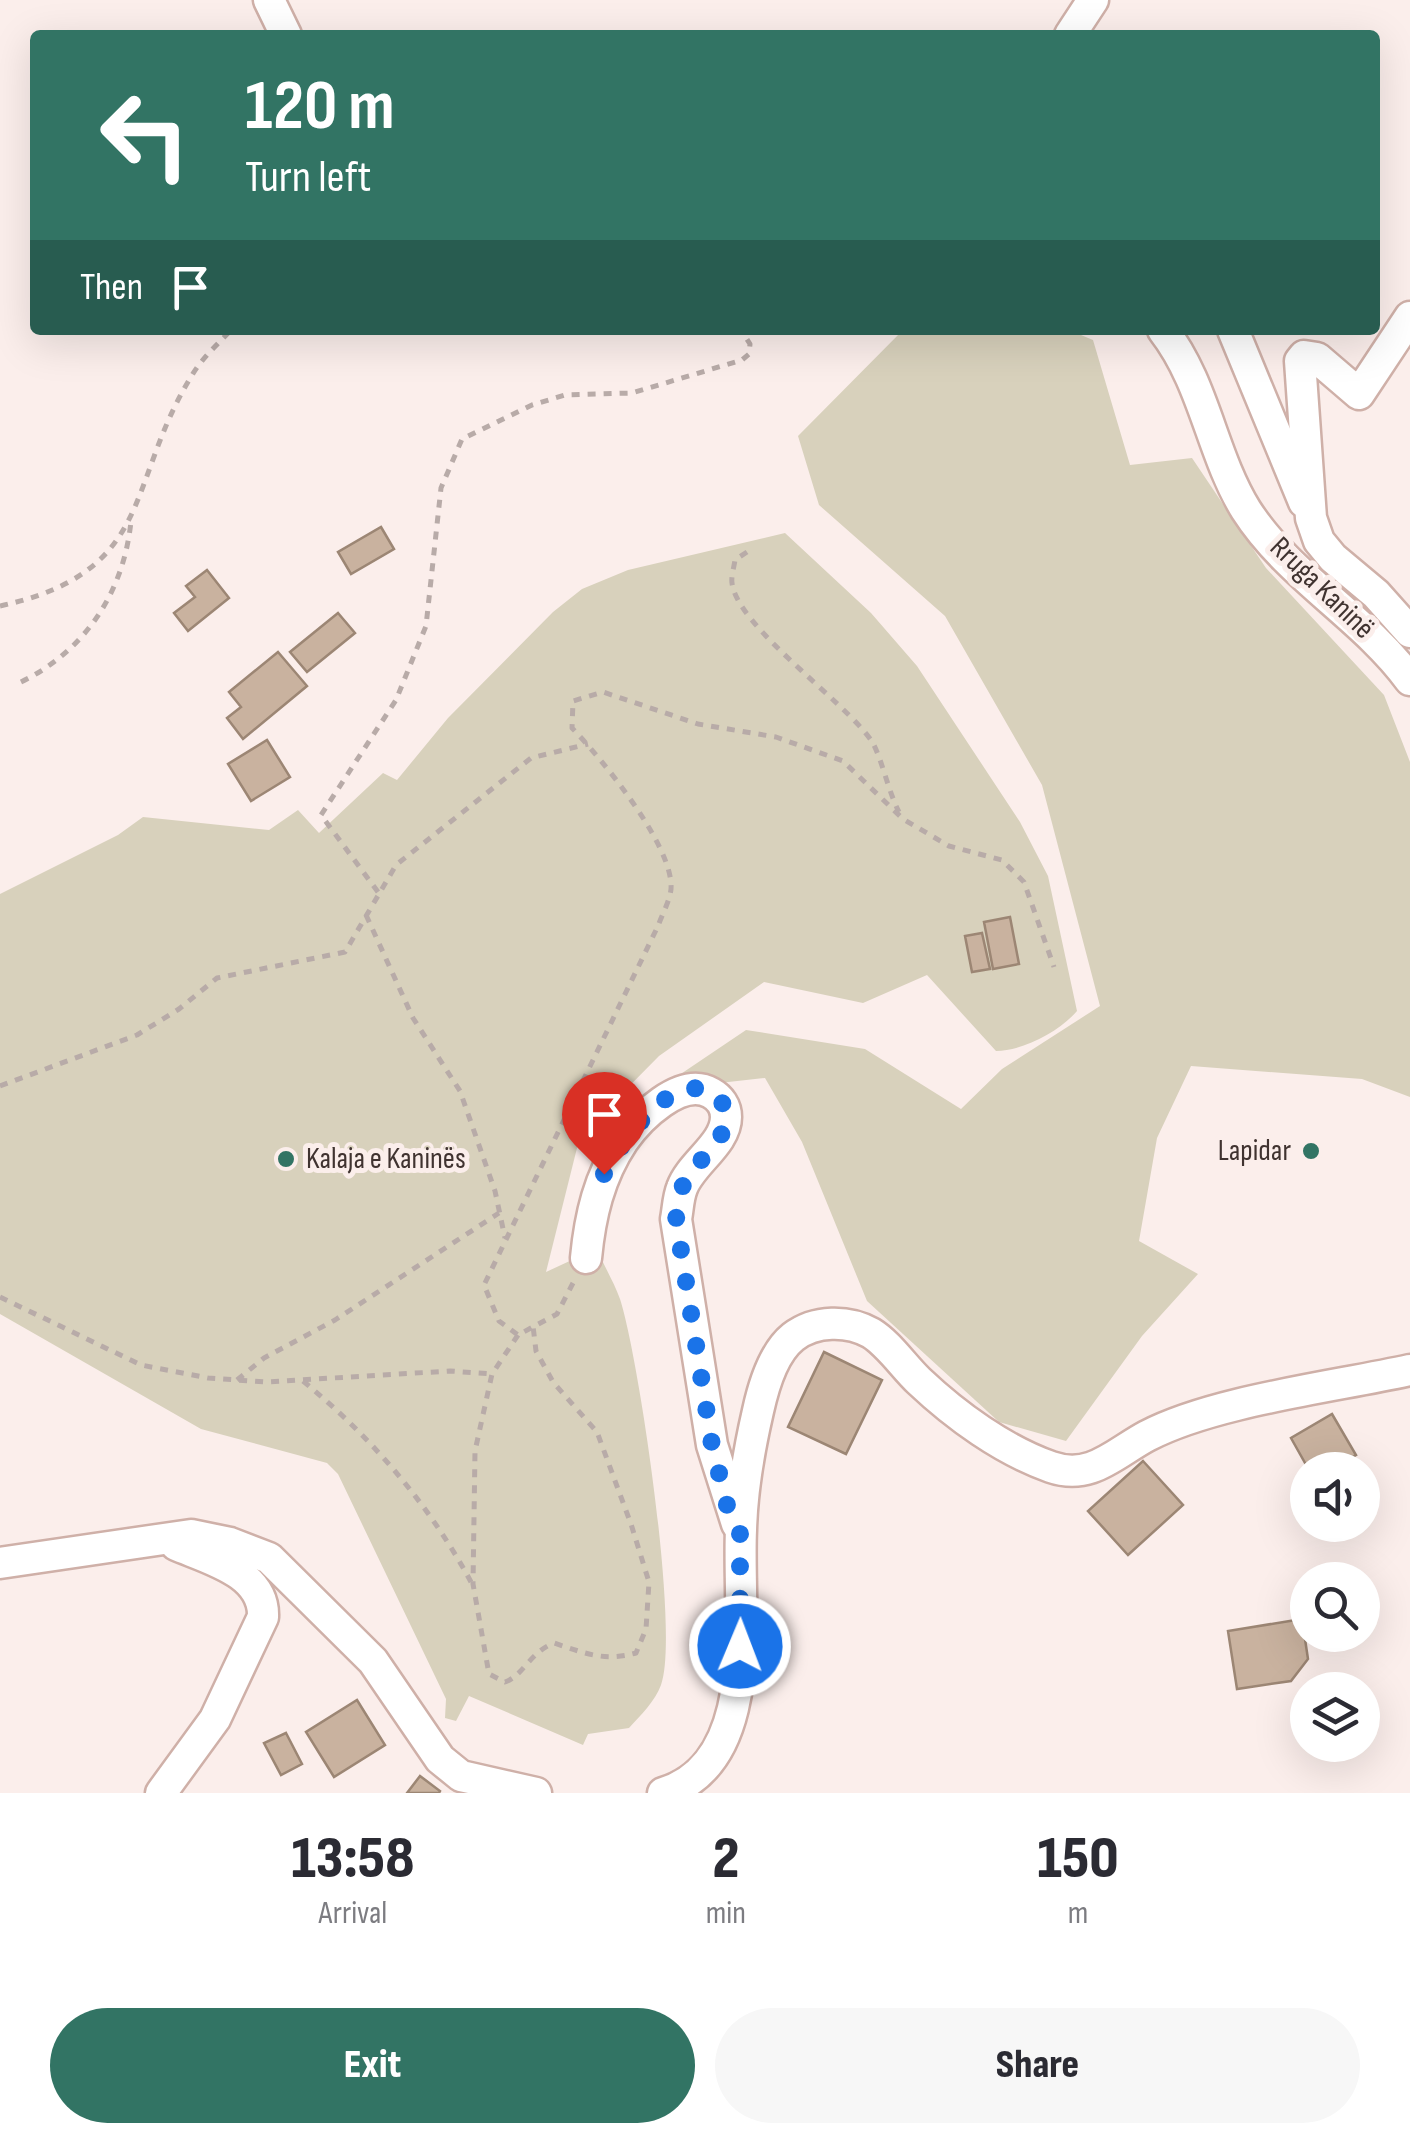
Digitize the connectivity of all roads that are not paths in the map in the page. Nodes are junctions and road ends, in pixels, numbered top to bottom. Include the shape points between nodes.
1 (1093, 0) edge
2 (269, 2) edge
3 (283, 30) edge
4 (1073, 30) edge
5 (1410, 317) edge
6 (1166, 335) edge
7 (1234, 335) edge
8 (1311, 518) junction
9 (1410, 632) edge
10 (1410, 680) edge
11 (586, 1258) road end
12 (1410, 1370) edge
13 (740, 1531) junction
14 (163, 1538) junction
15 (0, 1546) edge
16 (33, 1558) junction
17 (0, 1563) edge
18 (459, 1784) edge
19 (162, 1793) edge
20 (536, 1793) edge
21 (663, 1793) edge

1 - 4 street
2 - 3 street
5 - 8 street via 1359,394 1317,358 1300,361
6 - 10 street, Rruga Kaninë via 1198,387 1246,508 1284,558 1388,650
7 - 8 street
8 - 9 street via 1333,558
11 - 13 street via 604,1174 625,1138 680,1092 703,1088 720,1098 727,1114 724,1132 682,1187 676,1219 712,1445
12 - 13 street via 1207,1413 1147,1436 1088,1470 1055,1469 972,1425 873,1334 846,1324 820,1325 792,1337 774,1363 747,1459
13 - 21 street via 740,1674 728,1725 710,1759 683,1787
14 - 16 street
14 - 18 street via 191,1535 269,1558 373,1661
14 - 19 street via 255,1587 264,1617 215,1720
15 - 16 street
16 - 17 street
18 - 20 street

